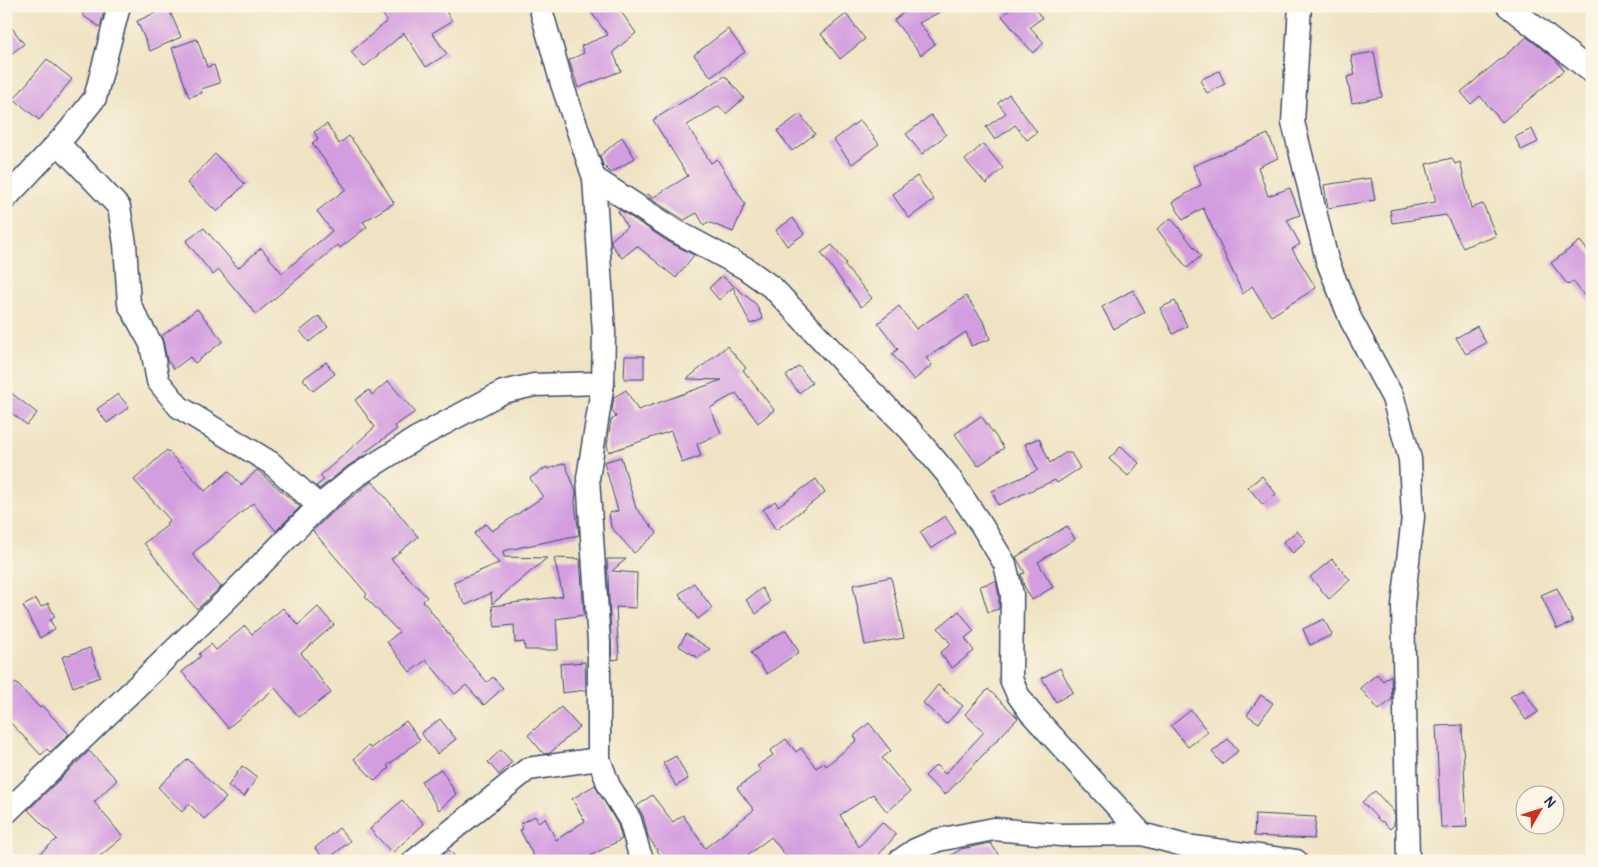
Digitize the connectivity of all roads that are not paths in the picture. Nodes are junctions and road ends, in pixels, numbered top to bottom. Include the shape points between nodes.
1 (119, 6) edge
2 (540, 6) edge
3 (1300, 6) edge
4 (1508, 6) edge
5 (1592, 72) edge
6 (58, 143) junction
7 (594, 178) junction
8 (6, 198) edge
9 (604, 383) junction
10 (319, 506) junction
11 (599, 759) junction
12 (6, 814) edge
13 (1142, 834) junction
14 (414, 861) edge
15 (643, 861) edge
16 (899, 861) edge
17 (1296, 861) edge
18 (1408, 861) edge

1 - 6 street via 95,98
2 - 7 street
3 - 18 street via 1293,122 1326,260 1351,320 1393,398 1410,459 1413,517 1403,605
4 - 5 street
6 - 8 street
6 - 10 street via 119,207 129,304 151,344 158,381 179,407 271,463
7 - 9 street
7 - 13 street via 773,288 910,430 947,474 1005,564 1012,594 1011,678 1018,695
9 - 10 street via 534,385 503,392 356,476
9 - 11 street via 588,478 599,642
10 - 12 street
11 - 14 street via 528,770
11 - 15 street via 609,786 630,820
13 - 16 street via 1061,835 994,829 938,840
13 - 17 street via 1186,846

